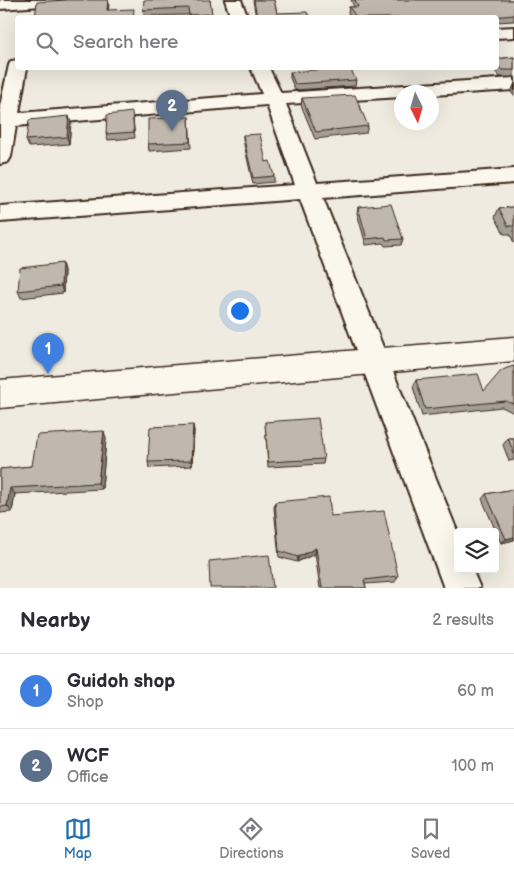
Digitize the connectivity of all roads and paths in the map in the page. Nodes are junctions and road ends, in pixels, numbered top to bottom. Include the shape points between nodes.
1 (56, 0) edge
2 (233, 0) edge
3 (0, 4) edge
4 (28, 10) edge
5 (239, 15) edge
6 (514, 32) edge
7 (499, 33) edge
8 (17, 70) edge
9 (261, 70) edge
10 (514, 84) edge
11 (274, 99) junction
12 (4, 120) edge
13 (0, 156) edge
14 (514, 176) edge
15 (309, 190) junction
16 (0, 214) edge
17 (514, 349) edge
18 (373, 361) junction
19 (0, 394) edge
20 (462, 588) edge

1 - 4 street
2 - 5 street
3 - 4 street
6 - 7 street
8 - 12 street
9 - 11 street
10 - 11 street
11 - 12 street
11 - 15 street
12 - 13 street
14 - 15 street
15 - 16 street
15 - 18 street
17 - 18 highway
18 - 19 highway
18 - 20 street

